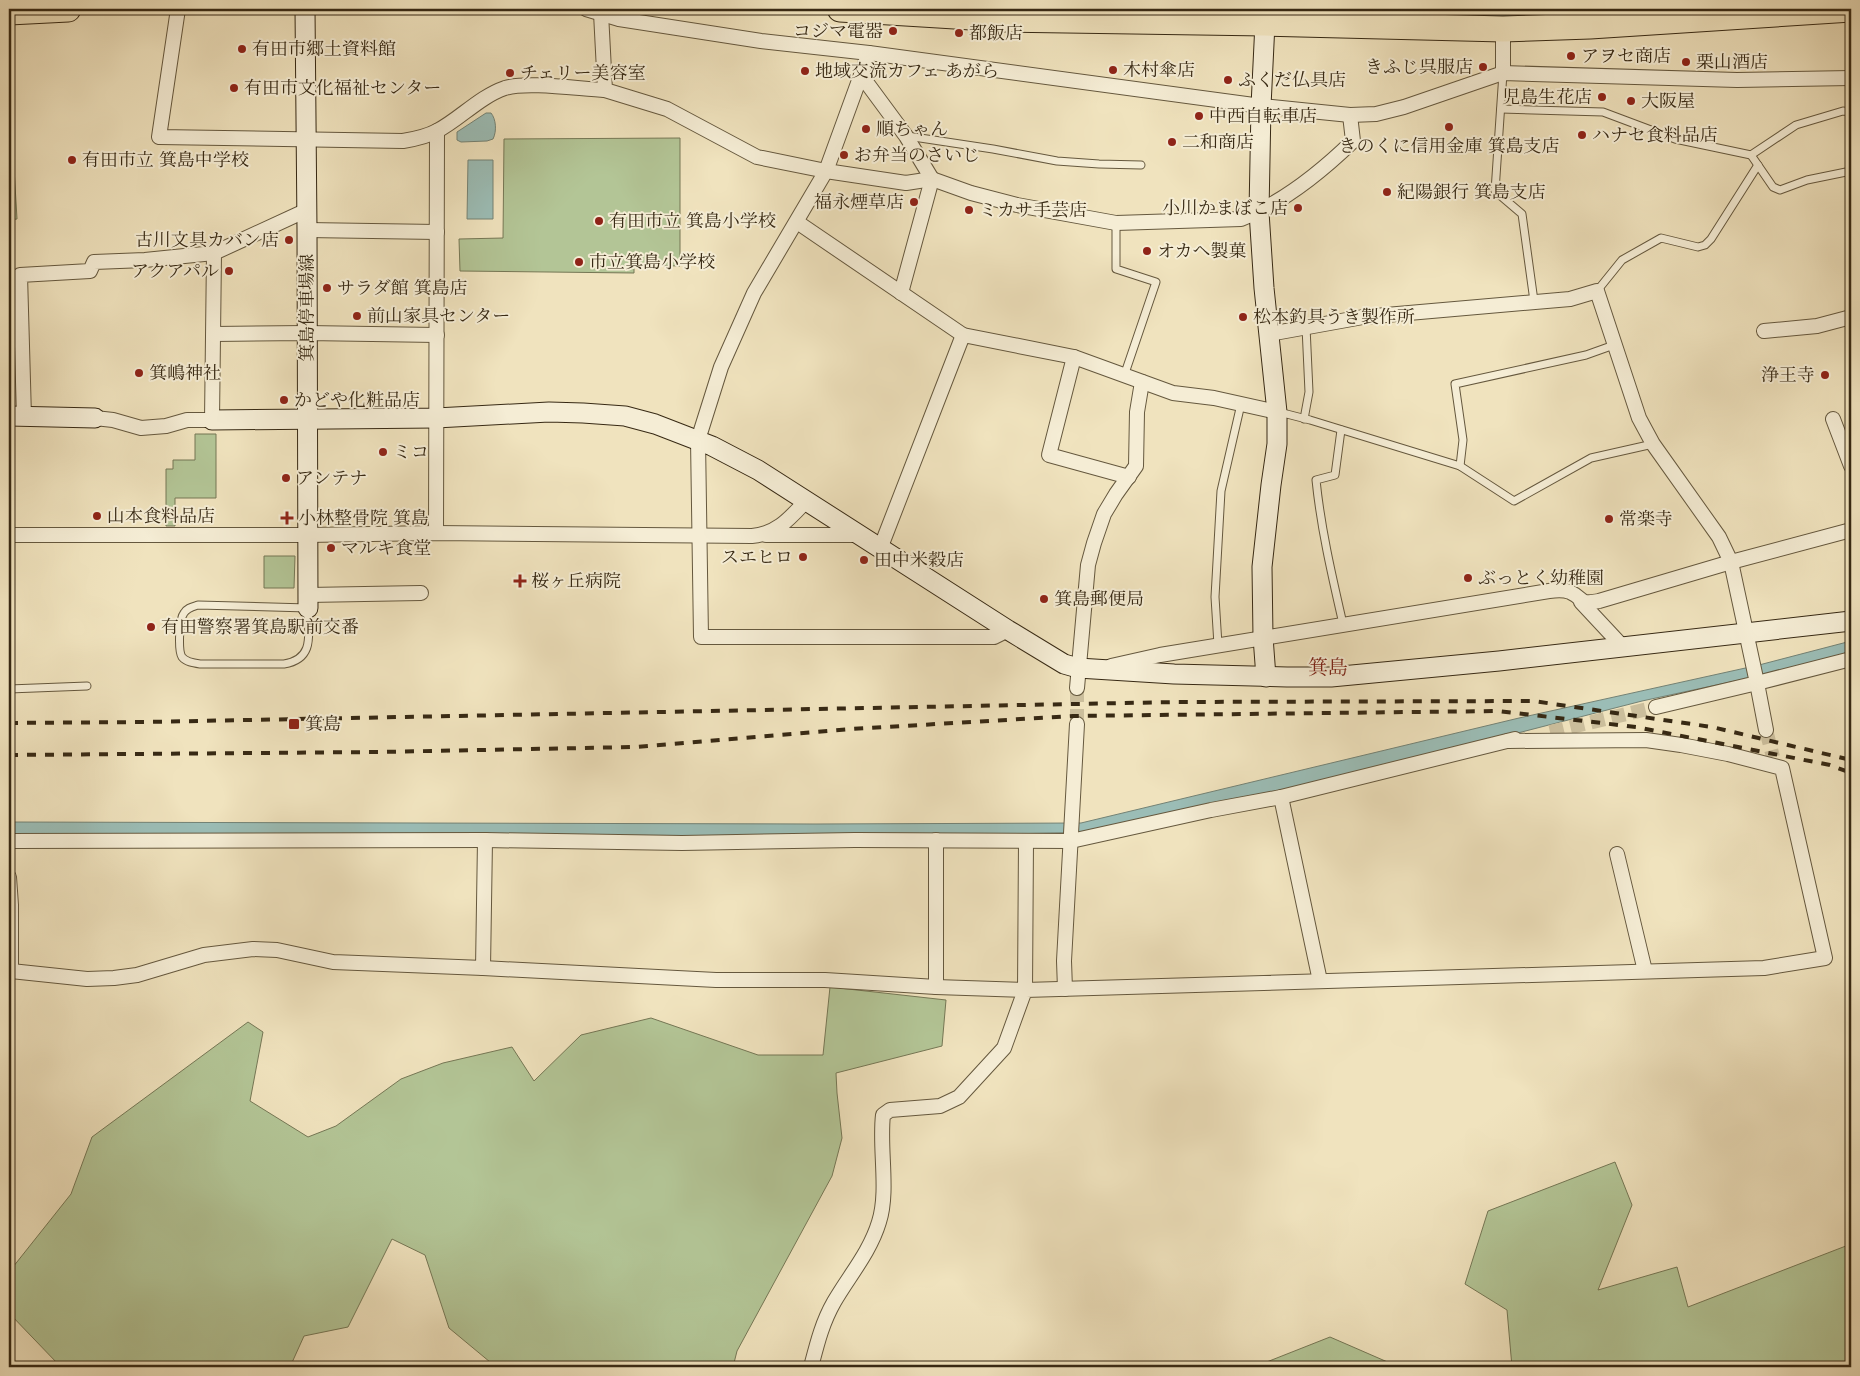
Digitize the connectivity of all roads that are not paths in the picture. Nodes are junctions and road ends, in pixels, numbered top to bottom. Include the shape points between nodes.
1 (68, 9) edge
2 (178, 9) edge
3 (305, 9) edge
4 (586, 9) edge
5 (840, 9) edge
6 (1851, 9) edge
7 (9, 12) edge
8 (601, 13) junction
9 (1265, 23) junction
10 (1503, 29) junction
11 (869, 53) junction
12 (1503, 73) junction
13 (861, 75) junction
14 (1851, 78) edge
15 (605, 90) junction
16 (1261, 106) junction
17 (1501, 109) junction
18 (1851, 112) edge
19 (1350, 115) junction
20 (438, 131) junction
21 (906, 136) junction
22 (306, 139) junction
23 (1751, 155) junction
24 (1141, 165) dead end
25 (1758, 165) junction
26 (1851, 170) edge
27 (826, 171) junction
28 (932, 179) junction
29 (307, 210) junction
30 (1259, 212) junction
31 (797, 222) junction
32 (1116, 223) junction
33 (308, 230) junction
34 (436, 232) junction
35 (214, 253) junction
36 (1597, 290) junction
37 (901, 293) junction
38 (1534, 301) junction
39 (1851, 317) edge
40 (1306, 327) junction
41 (1764, 332) dead end
42 (307, 333) junction
43 (214, 334) junction
44 (1269, 334) junction
45 (437, 335) junction
46 (963, 335) junction
47 (1614, 345) junction
48 (1074, 358) junction
49 (1124, 376) junction
50 (1142, 382) junction
51 (1241, 404) junction
52 (1277, 412) junction
53 (16, 416) edge
54 (95, 418) joint
55 (436, 418) junction
56 (1304, 419) junction
57 (1833, 419) dead end
58 (212, 420) junction
59 (307, 420) junction
60 (1340, 430) junction
61 (698, 440) junction
62 (1653, 444) junction
63 (1460, 466) junction
64 (1851, 466) edge
65 (1129, 477) junction
66 (806, 502) junction
67 (1851, 530) edge
68 (436, 533) junction
69 (9, 535) edge
70 (307, 535) junction
71 (760, 535) junction
72 (699, 536) junction
73 (859, 536) junction
74 (880, 549) junction
75 (1731, 562) junction
76 (421, 593) dead end
77 (308, 601) junction
78 (1582, 602) junction
79 (1851, 621) edge
80 (1343, 624) junction
81 (1008, 630) junction
82 (1746, 633) junction
83 (1263, 637) junction
84 (1218, 645) junction
85 (1623, 647) junction
86 (1851, 659) edge
87 (1085, 669) junction
88 (1266, 677) junction
89 (1757, 683) junction
90 (87, 686) dead end
91 (1077, 688) tunnel mouth
92 (9, 689) edge
93 (1656, 707) tunnel mouth
94 (1077, 724) tunnel mouth
95 (1766, 730) tunnel mouth
96 (1550, 732) tunnel mouth
97 (1508, 741) junction
98 (1281, 797) junction
99 (485, 840) junction
100 (936, 840) junction
101 (9, 841) edge
102 (1026, 841) junction
103 (1072, 841) junction
104 (1617, 854) dead end
105 (9, 876) edge
106 (483, 968) junction
107 (1645, 971) junction
108 (10, 973) edge
109 (1320, 981) junction
110 (936, 987) junction
111 (1065, 989) junction
112 (1025, 990) junction
113 (811, 1367) edge

1 - 7 highway
2 - 22 street via 159,137
3 - 22 street, 箕島停車場線
4 - 8 street
5 - 9 highway via 1004,20
6 - 10 highway
8 - 11 street via 620,19 761,41
8 - 15 street
9 - 10 highway
9 - 16 street
10 - 12 street
11 - 13 street
11 - 16 street
12 - 14 street via 1737,80
12 - 17 lane
12 - 19 street via 1386,112
13 - 21 street
13 - 27 street
15 - 20 street via 519,85 505,88
15 - 27 street via 667,109 757,157
16 - 19 street
16 - 30 street
17 - 23 lane via 1603,112 1675,139
17 - 38 lane via 1495,191 1522,214
18 - 23 lane via 1842,111 1796,125
19 - 30 street via 1353,141 1308,180
20 - 22 street via 404,141
20 - 34 street
21 - 24 lane via 1057,161
21 - 28 street
22 - 29 street, 箕島停車場線
23 - 25 lane
25 - 26 lane via 1773,187 1780,190
25 - 36 lane via 1705,245 1698,247 1661,238 1622,260
27 - 28 street via 906,184
27 - 31 street
28 - 32 street via 1017,205
28 - 37 street
29 - 33 street, 箕島停車場線
29 - 35 street
30 - 32 street via 1240,219
30 - 44 street
31 - 37 street
31 - 61 street via 754,293 722,367
32 - 49 lane via 1116,269 1156,282
33 - 34 street
33 - 42 street, 箕島停車場線
34 - 45 street
35 - 43 street
35 - 53 street via 94,262 90,271 20,275
36 - 38 street via 1570,299
36 - 47 street
37 - 46 street
38 - 40 street via 1363,317
39 - 41 street via 1817,326
40 - 44 street
40 - 56 lane via 1310,392
42 - 43 street
42 - 45 street
42 - 59 street, 箕島停車場線
43 - 58 street
44 - 52 street
45 - 55 street
46 - 48 street
46 - 74 street
47 - 62 street via 1639,418
47 - 63 lane via 1455,384 1463,440
48 - 49 street
48 - 65 street via 1049,455
49 - 50 street
50 - 51 street via 1173,393
50 - 65 street via 1137,412 1136,466
51 - 52 street
51 - 84 lane via 1221,490 1215,597
52 - 56 lane
52 - 83 street via 1277,444 1262,567
53 - 54 street
54 - 58 street via 141,428 187,420
55 - 59 street
55 - 61 street via 550,412 605,414 648,422
55 - 68 street
56 - 60 lane
57 - 64 street
58 - 59 street
59 - 70 street, 箕島停車場線
60 - 63 lane
60 - 80 lane via 1335,476 1316,480 1329,565
61 - 66 street via 758,470
61 - 72 street
62 - 63 lane via 1592,458 1514,501
62 - 75 street via 1719,537
65 - 87 street via 1104,514 1094,542 1085,587
66 - 71 street via 781,526
66 - 73 street
67 - 75 street
68 - 70 street
68 - 72 street
69 - 70 street
70 - 77 street, 箕島停車場線
71 - 72 street
71 - 73 street
72 - 81 street via 701,637 994,637
73 - 74 street
74 - 81 street
75 - 78 street via 1599,602
75 - 82 street
76 - 77 street
77 - 77 lane via 308,646 302,657 293,662 200,664 188,662 180,653 180,622 188,609
78 - 80 street via 1570,592 1549,591
78 - 85 street
79 - 82 street
80 - 83 street
81 - 87 street via 1064,664
82 - 85 street
82 - 89 street
83 - 84 street
83 - 88 street
84 - 87 street
85 - 88 street via 1353,675
86 - 89 street
87 - 88 street
87 - 91 street
89 - 93 street
89 - 95 street
90 - 92 lane
94 - 103 street
96 - 97 street
97 - 98 street
97 - 107 street via 1646,740 1773,761 1782,768 1825,958 1764,968
98 - 103 street
98 - 109 street
99 - 100 street via 682,843
99 - 101 street
99 - 106 street
100 - 102 street
100 - 110 street
102 - 103 street
102 - 112 street
103 - 111 street
104 - 107 street
105 - 108 street
106 - 108 street via 332,962 277,950 252,949 204,955 137,975 114,978
106 - 110 street
107 - 109 street
109 - 111 street
110 - 112 street
111 - 112 street
112 - 113 street via 1004,1048 959,1097 940,1106 890,1110 883,1115 880,1222 863,1257 833,1303 821,1329

